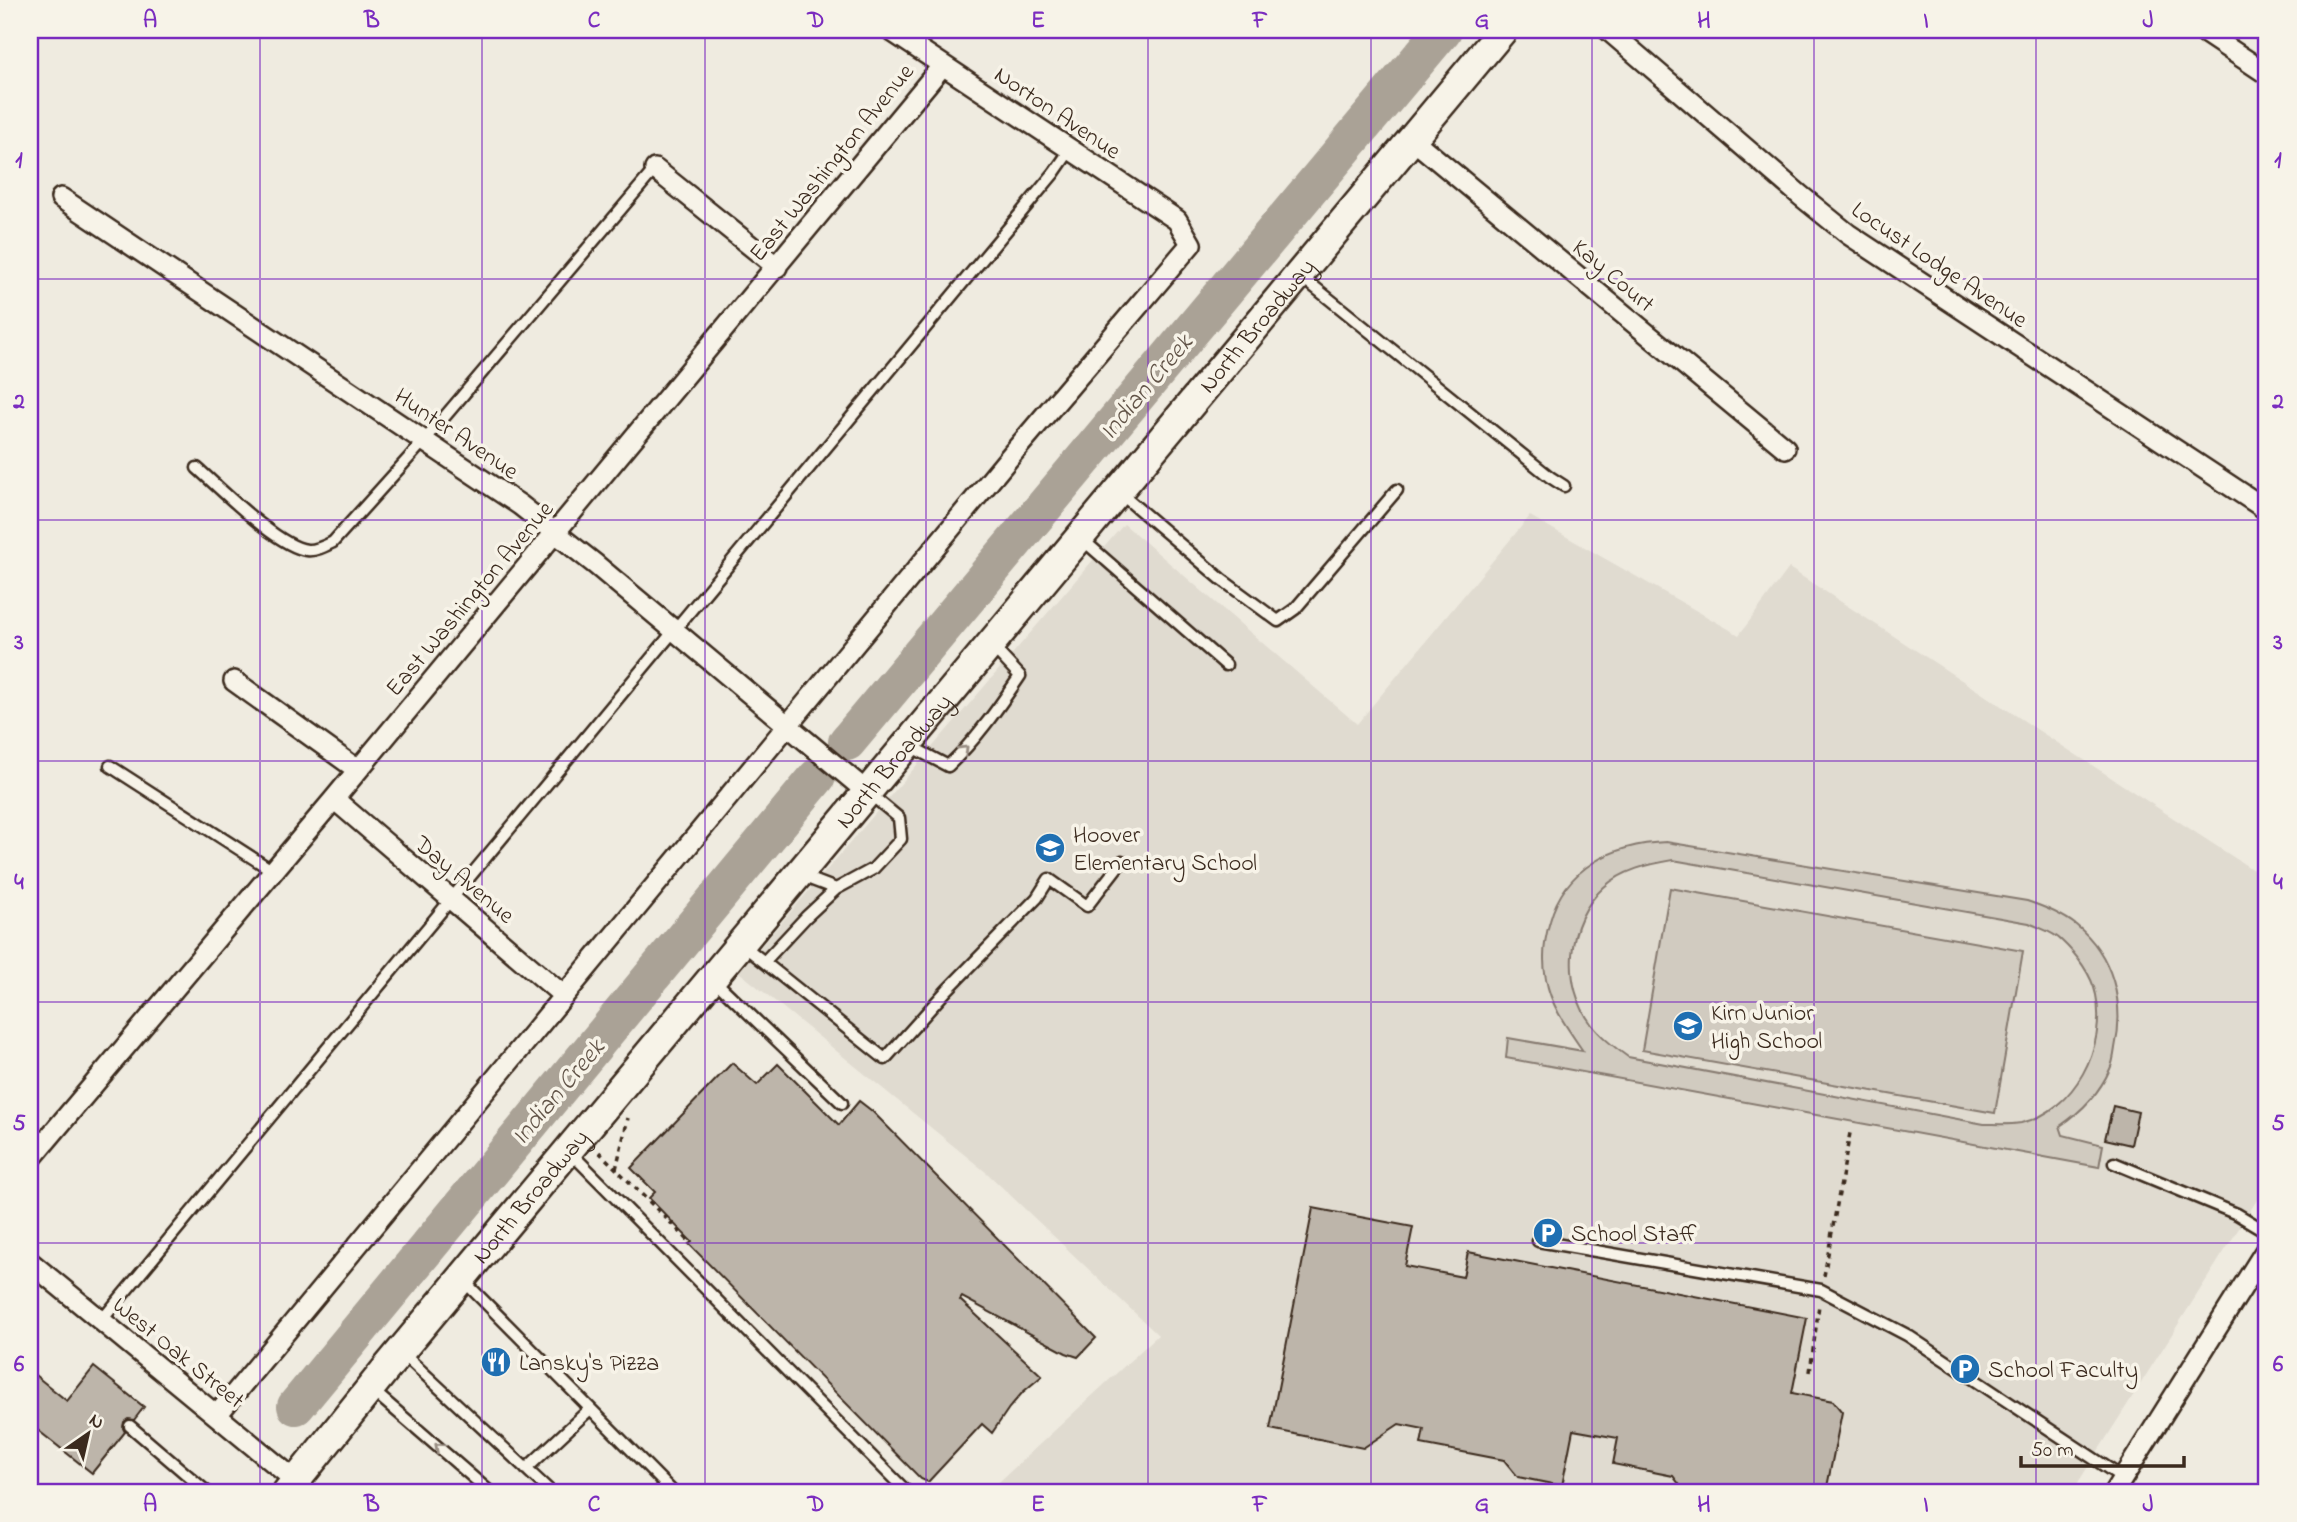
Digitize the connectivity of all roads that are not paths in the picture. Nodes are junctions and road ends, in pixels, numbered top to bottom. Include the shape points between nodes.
1 (890, 30) edge
2 (1503, 30) edge
3 (1608, 30) edge
4 (2201, 30) edge
5 (943, 65) junction
6 (2267, 74) edge
7 (1412, 139) junction
8 (1070, 150) junction
9 (655, 169) joint
10 (61, 198) dead end
11 (776, 267) junction
12 (1299, 274) junction
13 (424, 440) junction
14 (1784, 448) dead end
15 (197, 468) dead end
16 (1564, 486) dead end
17 (1397, 490) dead end
18 (1118, 491) junction
19 (2267, 510) edge
20 (555, 533) junction
21 (1079, 537) junction
22 (674, 630) junction
23 (990, 644) junction
24 (1226, 665) dead end
25 (234, 681) dead end
26 (787, 725) junction
27 (907, 744) junction
28 (110, 766) dead end
29 (358, 770) junction
30 (867, 792) junction
31 (334, 799) junction
32 (1122, 861) dead end
33 (273, 871) junction
34 (798, 874) junction
35 (836, 889) junction
36 (450, 899) junction
37 (740, 944) junction
38 (764, 962) junction
39 (712, 978) junction
40 (564, 996) junction
41 (842, 1103) dead end
42 (568, 1151) junction
43 (30, 1160) edge
44 (2114, 1163) dead end
45 (2267, 1232) edge
46 (1538, 1241) dead end
47 (2267, 1248) edge
48 (30, 1262) edge
49 (461, 1278) junction
50 (101, 1321) junction
51 (400, 1352) junction
52 (370, 1388) junction
53 (590, 1409) junction
54 (217, 1415) junction
55 (130, 1426) dead end
56 (526, 1469) junction
57 (2119, 1485) edge
58 (296, 1489) edge
59 (207, 1492) edge
60 (490, 1492) edge
61 (551, 1492) edge
62 (673, 1492) edge
63 (907, 1492) edge

1 - 5 street, Norton Avenue
2 - 7 main road, North Broadway
3 - 19 street, Locust Lodge Avenue via 1848,234
4 - 6 street
5 - 8 street, Norton Avenue
5 - 11 street, East Washington Avenue
7 - 12 main road, North Broadway
7 - 14 street, Kay Court
8 - 22 lane
8 - 26 street, Norton Avenue via 1177,220 1191,244
9 - 11 street
9 - 13 lane
10 - 13 street, Hunter Avenue
11 - 20 street, East Washington Avenue
12 - 16 lane
12 - 18 main road, North Broadway
13 - 15 lane via 333,542 307,550 275,536
13 - 20 street, Hunter Avenue
17 - 18 lane via 1294,609 1278,621
18 - 21 main road, North Broadway
20 - 22 street, Hunter Avenue
20 - 29 street, East Washington Avenue
21 - 23 main road, North Broadway
21 - 24 lane
22 - 26 street, Hunter Avenue
22 - 36 lane
23 - 27 main road, North Broadway
27 -> 23 lane via 948,766 969,746 1020,676
25 - 29 street
26 - 30 street, Hunter Avenue
26 - 40 street
27 - 30 main road, North Broadway
28 - 33 lane
29 - 31 street, East Washington Avenue
30 - 34 main road, North Broadway
30 - 35 lane via 899,818 901,839 873,869
31 - 33 street, East Washington Avenue
31 - 36 street, Day Avenue
32 - 38 lane via 1087,906 1049,879 1037,898 886,1059
33 - 43 street, East Washington Avenue
34 - 35 lane
34 - 37 main road, North Broadway
35 - 38 lane
36 - 40 street, Day Avenue
36 - 50 lane
37 - 38 lane
37 - 39 main road, North Broadway
39 - 41 lane
39 - 42 main road, North Broadway
40 - 54 street
42 - 49 main road, North Broadway
42 - 63 lane
44 - 45 lane via 2237,1214
46 - 57 lane via 1821,1290 1907,1335
47 - 57 street
48 - 50 street, West Oak Street
49 - 51 main road, North Broadway
49 - 53 lane
50 - 54 street, West Oak Street
51 - 52 main road, North Broadway
51 - 56 lane
52 - 58 main road, North Broadway
60 -> 52 lane
53 - 56 lane
53 - 62 lane
54 - 58 street, West Oak Street
55 - 59 lane
56 - 61 lane

